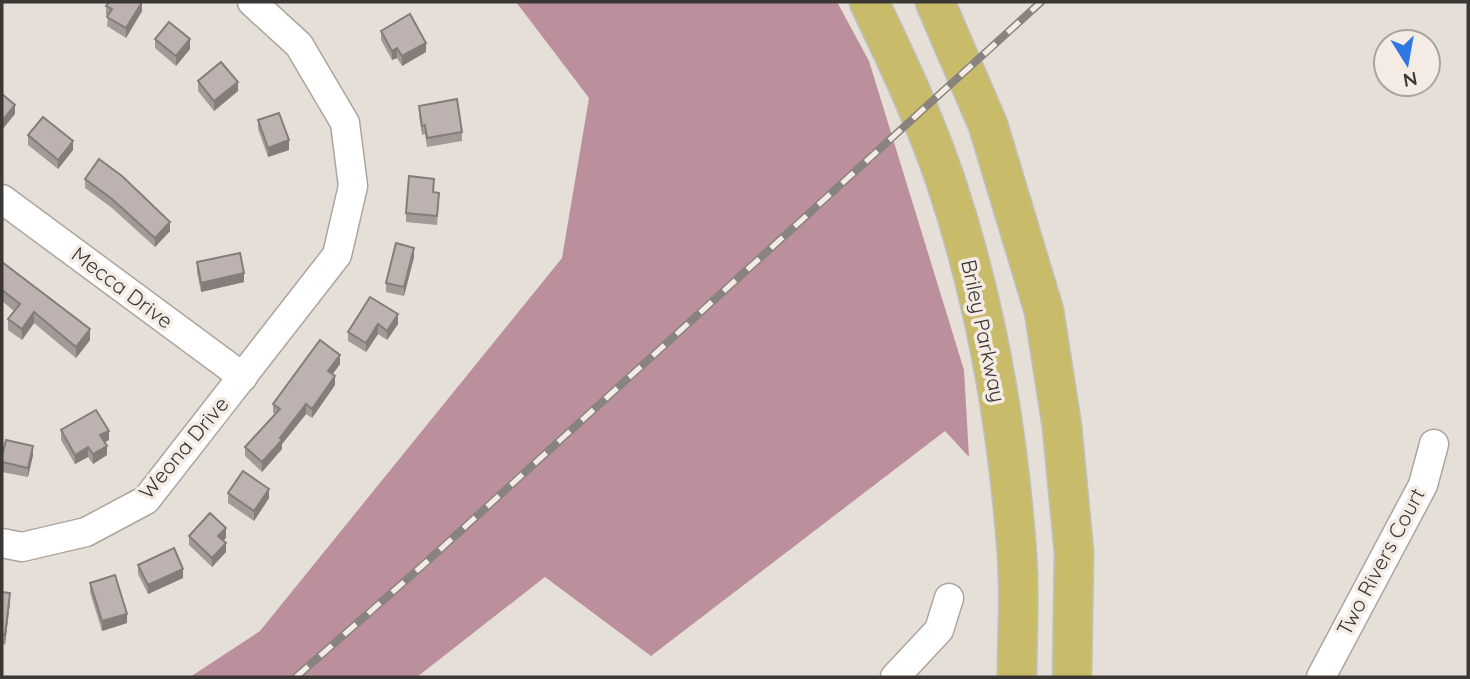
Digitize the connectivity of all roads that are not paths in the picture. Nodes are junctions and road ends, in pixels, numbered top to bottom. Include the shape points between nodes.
1 (252, 2) edge
2 (869, 2) edge
3 (935, 2) edge
4 (2, 199) edge
5 (243, 377) junction
6 (1434, 444) dead end
7 (2, 543) edge
8 (949, 598) dead end
9 (895, 677) edge
10 (1017, 677) edge
11 (1072, 677) edge
12 (1321, 677) edge

1 - 5 street, Weona Drive via 299,45 345,122 353,186 337,255
2 - 10 highway, Briley Parkway via 946,182 979,299 1004,430 1016,545
3 - 11 highway via 988,124 1044,311 1062,427 1074,552
4 - 5 street, Mecca Drive
5 - 7 street, Weona Drive via 146,499 86,532 22,547
6 - 12 street, Two Rivers Court via 1423,485
8 - 9 street via 939,630

